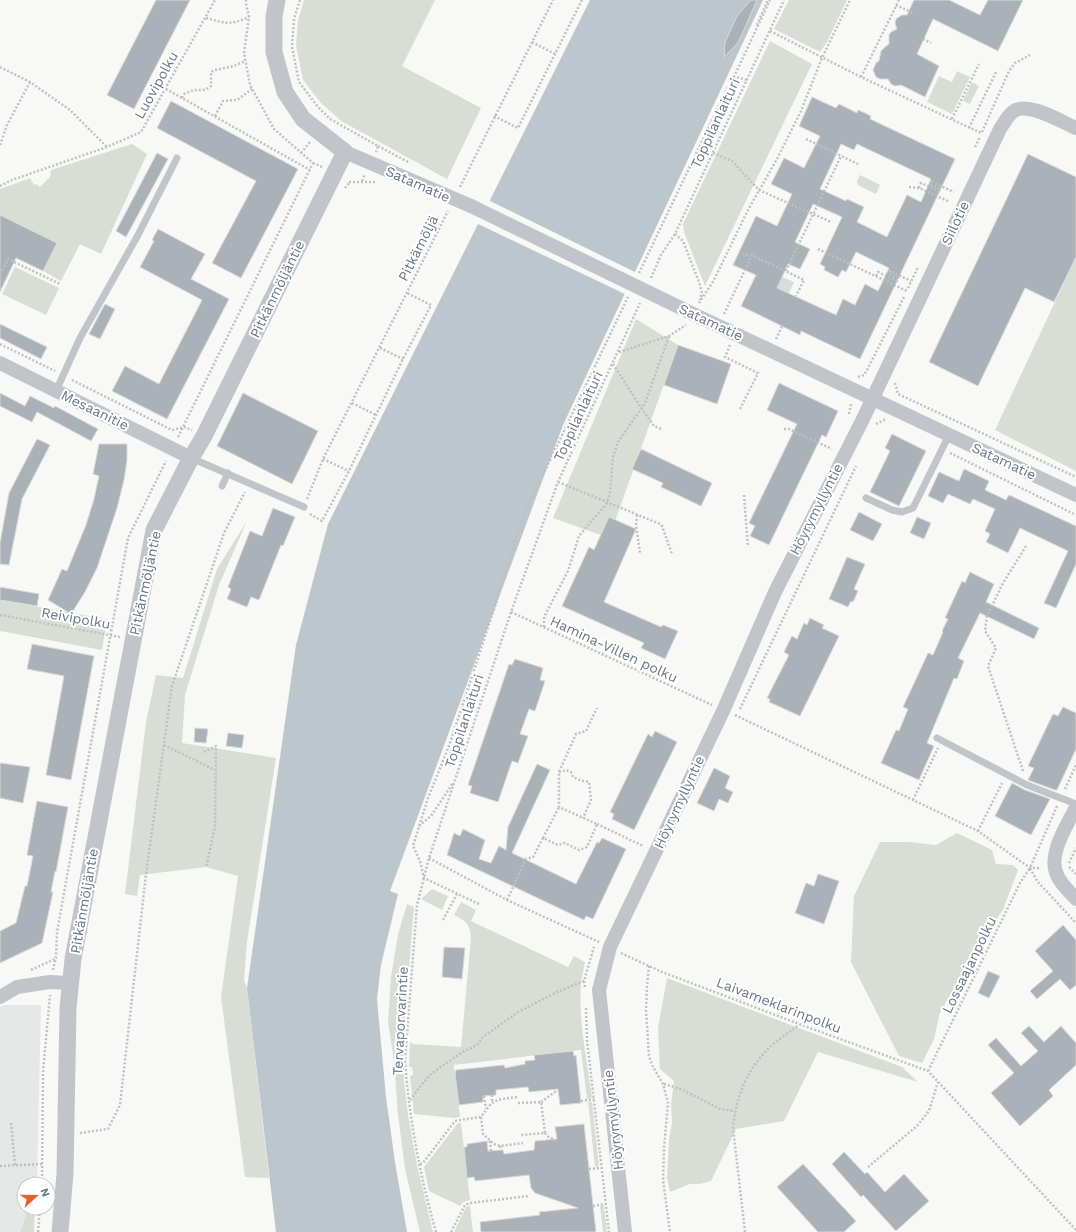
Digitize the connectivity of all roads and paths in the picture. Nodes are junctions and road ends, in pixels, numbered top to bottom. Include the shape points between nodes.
1 (215, 0) edge
2 (277, 0) edge
3 (300, 0) edge
4 (553, 0) edge
5 (582, 0) edge
6 (769, 0) edge
7 (784, 0) edge
8 (850, 0) edge
9 (898, 0) edge
10 (896, 5) junction
11 (913, 13) dead end
12 (249, 17) dead end
13 (206, 18) junction
14 (770, 31) junction
15 (923, 39) dead end
16 (532, 42) junction
17 (931, 43) dead end
18 (555, 54) junction
19 (822, 58) junction
20 (245, 61) dead end
21 (978, 64) dead end
22 (0, 66) edge
23 (996, 72) dead end
24 (736, 77) junction
25 (861, 77) junction
26 (747, 80) junction
27 (30, 82) junction
28 (166, 89) dead end
29 (252, 89) dead end
30 (182, 98) junction
31 (215, 116) junction
32 (494, 116) junction
33 (952, 119) junction
34 (969, 128) junction
35 (1076, 128) edge
36 (981, 133) dead end
37 (806, 139) dead end
38 (0, 145) edge
39 (107, 147) junction
40 (345, 152) junction
41 (712, 153) junction
42 (842, 156) junction
43 (177, 158) dead end
44 (313, 163) dead end
45 (371, 163) junction
46 (858, 164) dead end
47 (310, 170) dead end
48 (334, 173) junction
49 (362, 181) junction
50 (350, 182) junction
51 (381, 183) dead end
52 (0, 186) edge
53 (909, 188) dead end
54 (919, 188) junction
55 (759, 190) junction
56 (343, 191) dead end
57 (954, 192) dead end
58 (950, 202) dead end
59 (442, 208) dead end
60 (452, 208) junction
61 (813, 214) junction
62 (831, 222) dead end
63 (675, 234) junction
64 (657, 239) dead end
65 (818, 249) dead end
66 (739, 252) dead end
67 (752, 255) junction
68 (786, 271) junction
69 (0, 274) edge
70 (638, 276) dead end
71 (876, 276) junction
72 (911, 281) dead end
73 (649, 283) dead end
74 (60, 284) dead end
75 (632, 290) dead end
76 (907, 291) dead end
77 (406, 292) junction
78 (796, 296) dead end
79 (643, 297) dead end
80 (691, 313) junction
81 (724, 315) dead end
82 (782, 326) dead end
83 (669, 336) junction
84 (776, 339) dead end
85 (0, 344) edge
86 (730, 344) dead end
87 (380, 348) junction
88 (618, 352) junction
89 (403, 359) junction
90 (0, 363) edge
91 (613, 364) junction
92 (867, 370) dead end
93 (63, 375) junction
94 (882, 378) junction
95 (56, 391) junction
96 (872, 398) junction
97 (352, 403) junction
98 (642, 409) junction
99 (740, 409) dead end
100 (376, 415) junction
101 (661, 429) dead end
102 (784, 429) dead end
103 (949, 435) junction
104 (204, 436) junction
105 (832, 449) dead end
106 (942, 449) junction
107 (191, 458) junction
108 (323, 459) junction
109 (349, 471) junction
110 (228, 473) junction
111 (1076, 477) edge
112 (558, 482) junction
113 (250, 483) junction
114 (222, 486) dead end
115 (744, 495) dead end
116 (1076, 495) edge
117 (866, 498) dead end
118 (607, 503) junction
119 (304, 507) joint
120 (310, 514) dead end
121 (1076, 514) edge
122 (637, 515) junction
123 (1026, 546) dead end
124 (748, 547) dead end
125 (640, 554) dead end
126 (672, 554) dead end
127 (511, 612) junction
128 (0, 615) edge
129 (544, 627) junction
130 (133, 640) junction
131 (597, 708) dead end
132 (723, 711) junction
133 (939, 740) joint
134 (164, 745) junction
135 (204, 752) dead end
136 (215, 770) junction
137 (559, 772) junction
138 (1007, 774) junction
139 (455, 779) junction
140 (1027, 785) junction
141 (912, 800) junction
142 (1076, 805) edge
143 (559, 807) junction
144 (583, 818) junction
145 (597, 824) junction
146 (419, 826) junction
147 (978, 831) junction
148 (543, 838) junction
149 (643, 846) dead end
150 (1076, 848) edge
151 (429, 858) junction
152 (1068, 865) dead end
153 (206, 867) dead end
154 (1030, 868) joint
155 (424, 878) junction
156 (457, 894) junction
157 (1076, 899) edge
158 (506, 900) junction
159 (479, 904) dead end
160 (443, 920) dead end
161 (610, 947) junction
162 (73, 959) junction
163 (649, 966) junction
164 (25, 973) dead end
165 (584, 981) dead end
166 (71, 983) junction
167 (0, 996) edge
168 (799, 1024) junction
169 (928, 1071) junction
170 (938, 1082) junction
171 (663, 1084) junction
172 (558, 1091) dead end
173 (484, 1096) dead end
174 (492, 1096) dead end
175 (517, 1097) dead end
176 (594, 1100) dead end
177 (409, 1101) junction
178 (581, 1101) dead end
179 (492, 1102) junction
180 (542, 1102) junction
181 (518, 1103) dead end
182 (486, 1110) junction
183 (735, 1111) junction
184 (481, 1117) junction
185 (11, 1123) dead end
186 (78, 1133) dead end
187 (545, 1133) junction
188 (521, 1135) dead end
189 (490, 1140) junction
190 (557, 1141) dead end
191 (522, 1143) dead end
192 (500, 1146) junction
193 (501, 1150) dead end
194 (491, 1151) dead end
195 (43, 1164) dead end
196 (420, 1164) junction
197 (15, 1165) junction
198 (0, 1166) edge
199 (601, 1168) dead end
200 (868, 1168) dead end
201 (589, 1169) dead end
202 (528, 1196) dead end
203 (606, 1204) dead end
204 (593, 1206) dead end
205 (39, 1216) edge
206 (1076, 1230) edge
207 (38, 1232) edge
208 (60, 1232) edge
209 (436, 1232) edge
210 (451, 1232) edge
211 (625, 1232) edge
212 (670, 1232) edge
213 (744, 1232) edge

1 - 13 path, Luovipolku
2 - 40 street via 274,17 274,52 286,92 303,119
3 - 45 path via 294,20 292,47 299,82 330,119 378,146
4 - 16 path, Pitkämöljä
5 - 18 path
6 - 24 path
6 - 64 path
7 - 14 path, Toppilanlaituri
8 - 19 path
9 - 10 path
10 - 11 path
10 - 25 path
12 - 13 path via 227,24
13 - 39 path, Luovipolku via 141,132
14 - 19 path
14 - 26 path, Toppilanlaituri
15 - 17 path
16 - 18 path
16 - 32 path, Pitkämöljä
18 - 32 path via 518,128
19 - 25 path
19 - 55 path via 801,111
20 - 30 path via 211,72 211,86 205,90 194,90 184,94
21 - 33 path
22 - 27 path
23 - 34 path
24 - 26 path
24 - 70 path via 728,87
25 - 33 path
26 - 41 path, Toppilanlaituri
27 - 38 path via 7,125
27 - 39 path via 70,110
28 - 30 path
29 - 31 path via 237,100 224,101
30 - 31 path
31 - 47 path
32 - 60 path, Pitkämöljä
33 - 34 path
34 - 36 path
35 - 94 street, Siilotie via 1034,109 1022,108 1014,111 1007,119 990,149
37 - 42 path
39 - 52 path, Luovipolku
40 - 45 street, Satamatie
40 - 48 street, Pitkänmöljäntie
41 - 55 path via 732,161
41 - 63 path, Toppilanlaituri
42 - 46 path
42 - 61 path
43 - 93 lane via 138,235 80,338
44 - 48 path
45 - 49 path
45 - 60 street, Satamatie
48 - 50 path
48 - 104 street, Pitkänmöljäntie
49 - 50 path
49 - 51 path
50 - 56 path
53 - 54 path
54 - 57 path via 921,183 939,192 940,189 931,185 932,182
54 - 58 path
55 - 61 path
55 - 80 path via 714,280
59 - 60 path
60 - 77 path, Pitkämöljä
60 - 80 street, Satamatie, bridge via 471,206
61 - 62 path
61 - 68 path
63 - 73 path, Toppilanlaituri via 661,255
63 - 80 path via 683,241 702,293
65 - 71 path
66 - 67 path
67 - 68 path
67 - 81 path
68 - 78 path via 804,280
69 - 74 path via 8,259
71 - 72 path via 878,272 897,281 898,278 889,274 890,271
71 - 76 path
75 - 146 path via 522,519 449,746
77 - 87 path, Pitkämöljä
77 - 89 path via 432,305
79 - 88 path, Toppilanlaituri
80 - 83 path
80 - 96 street, Satamatie
82 - 84 path
83 - 88 path
83 - 98 path
85 - 93 path
86 - 99 path via 725,357 758,372
87 - 89 path
87 - 97 path, Pitkämöljä
88 - 91 path, Toppilanlaituri
89 - 100 path
90 - 95 street, Mesaanitie
91 - 98 path
91 - 112 path, Toppilanlaituri
92 - 94 path
93 - 95 lane
93 - 104 path via 172,430 184,426
94 - 96 street, Siilotie
94 - 111 path via 895,384 898,394
95 - 107 street, Mesaanitie
96 - 103 street, Satamatie
96 - 132 street, Höyrymyllyntie via 775,592
97 - 100 path
97 - 108 path, Pitkämöljä
98 - 101 path via 654,426
98 - 118 path via 617,446 613,457
100 - 109 path
102 - 105 path via 790,429
103 - 106 lane
103 - 116 street, Satamatie
104 - 107 street, Pitkänmöljäntie
106 - 117 lane via 913,508 902,512 892,510
106 - 121 path
107 - 110 lane
107 - 130 street, Pitkänmöljäntie via 154,530
108 - 109 path
108 - 119 path, Pitkämöljä
109 - 120 path via 322,521
110 - 113 lane
110 - 114 lane
112 - 118 path
112 - 127 path, Toppilanlaituri
113 - 119 lane
113 - 134 path via 224,533 172,686
115 - 124 path
118 - 122 path
118 - 129 path via 579,536 568,571 544,617
122 - 125 path
122 - 126 path via 662,526
123 - 140 path via 987,616 985,631 996,648 988,666
127 - 129 path, Hamina-Villen polku
127 - 139 path, Toppilanlaituri
128 - 130 path, Reivipolku
129 - 132 path, Hamina-Villen polku
130 - 162 street, Pitkänmöljäntie
131 - 137 path via 586,730 576,734
132 - 141 path, Hamina-Villen polku
132 - 161 street, Höyrymyllyntie
133 - 138 lane
133 - 141 path
134 - 136 path
134 - 186 path via 146,874 120,1105 108,1129
135 - 136 path via 216,746
136 - 153 path via 215,827
137 - 143 path
137 - 144 path via 566,770 571,772 573,778 588,782 591,800
138 - 140 lane
138 - 147 path
139 - 146 path via 431,816
139 - 151 path, Toppilanlaituri
140 - 142 lane
141 - 147 path, Hamina-Villen polku
142 - 157 street via 1056,849 1054,867 1062,884
143 - 144 path
143 - 148 path
144 - 145 path
145 - 148 path via 587,847 579,850 565,843 558,845
145 - 149 path
146 - 155 path via 413,846
147 - 154 path, Hamina-Villen polku
148 - 158 path via 534,858 526,858
150 - 152 path
151 - 155 path, Tervaporvarintie
151 - 158 path, Laivameklarinpolku
154 - 169 path, Lossaajanpolku via 1020,883
155 - 156 path
155 - 177 path, Tervaporvarintie via 417,905 406,1043
156 - 159 path
156 - 160 path
158 - 161 path, Laivameklarinpolku
161 - 163 path, Laivameklarinpolku
161 - 211 street, Höyrymyllyntie via 599,990
162 - 164 path via 56,958
162 - 166 street, Pitkänmöljäntie
163 - 168 path, Laivameklarinpolku
163 - 171 path via 646,1010 649,1056
165 - 177 path via 518,1012 477,1045 431,1074
166 - 167 street via 50,982 17,988
166 - 208 street, Pitkänmöljäntie via 68,1008 65,1174
168 - 169 path, Laivameklarinpolku
168 - 183 path via 766,1052 751,1070 739,1094
169 - 170 path, Laivameklarinpolku
170 - 200 path via 929,1111 917,1126
170 - 206 path, Laivameklarinpolku
171 - 183 path via 681,1089 720,1109
171 - 212 path via 668,1103 663,1180
172 - 180 path
173 - 182 path
174 - 179 path
175 - 179 path
176 - 178 path
177 - 196 path, Tervaporvarintie
179 - 182 path
180 - 181 path
180 - 187 path
182 - 184 path
183 - 213 path via 733,1128
184 - 189 path via 483,1134
184 - 196 path via 455,1122
185 - 197 path
187 - 188 path
187 - 190 path
189 - 192 path
189 - 194 path
191 - 192 path
192 - 193 path
195 - 197 path
196 - 209 path, Tervaporvarintie
197 - 198 path
199 - 201 path
202 - 210 path via 464,1205
203 - 204 path
205 - 207 path

